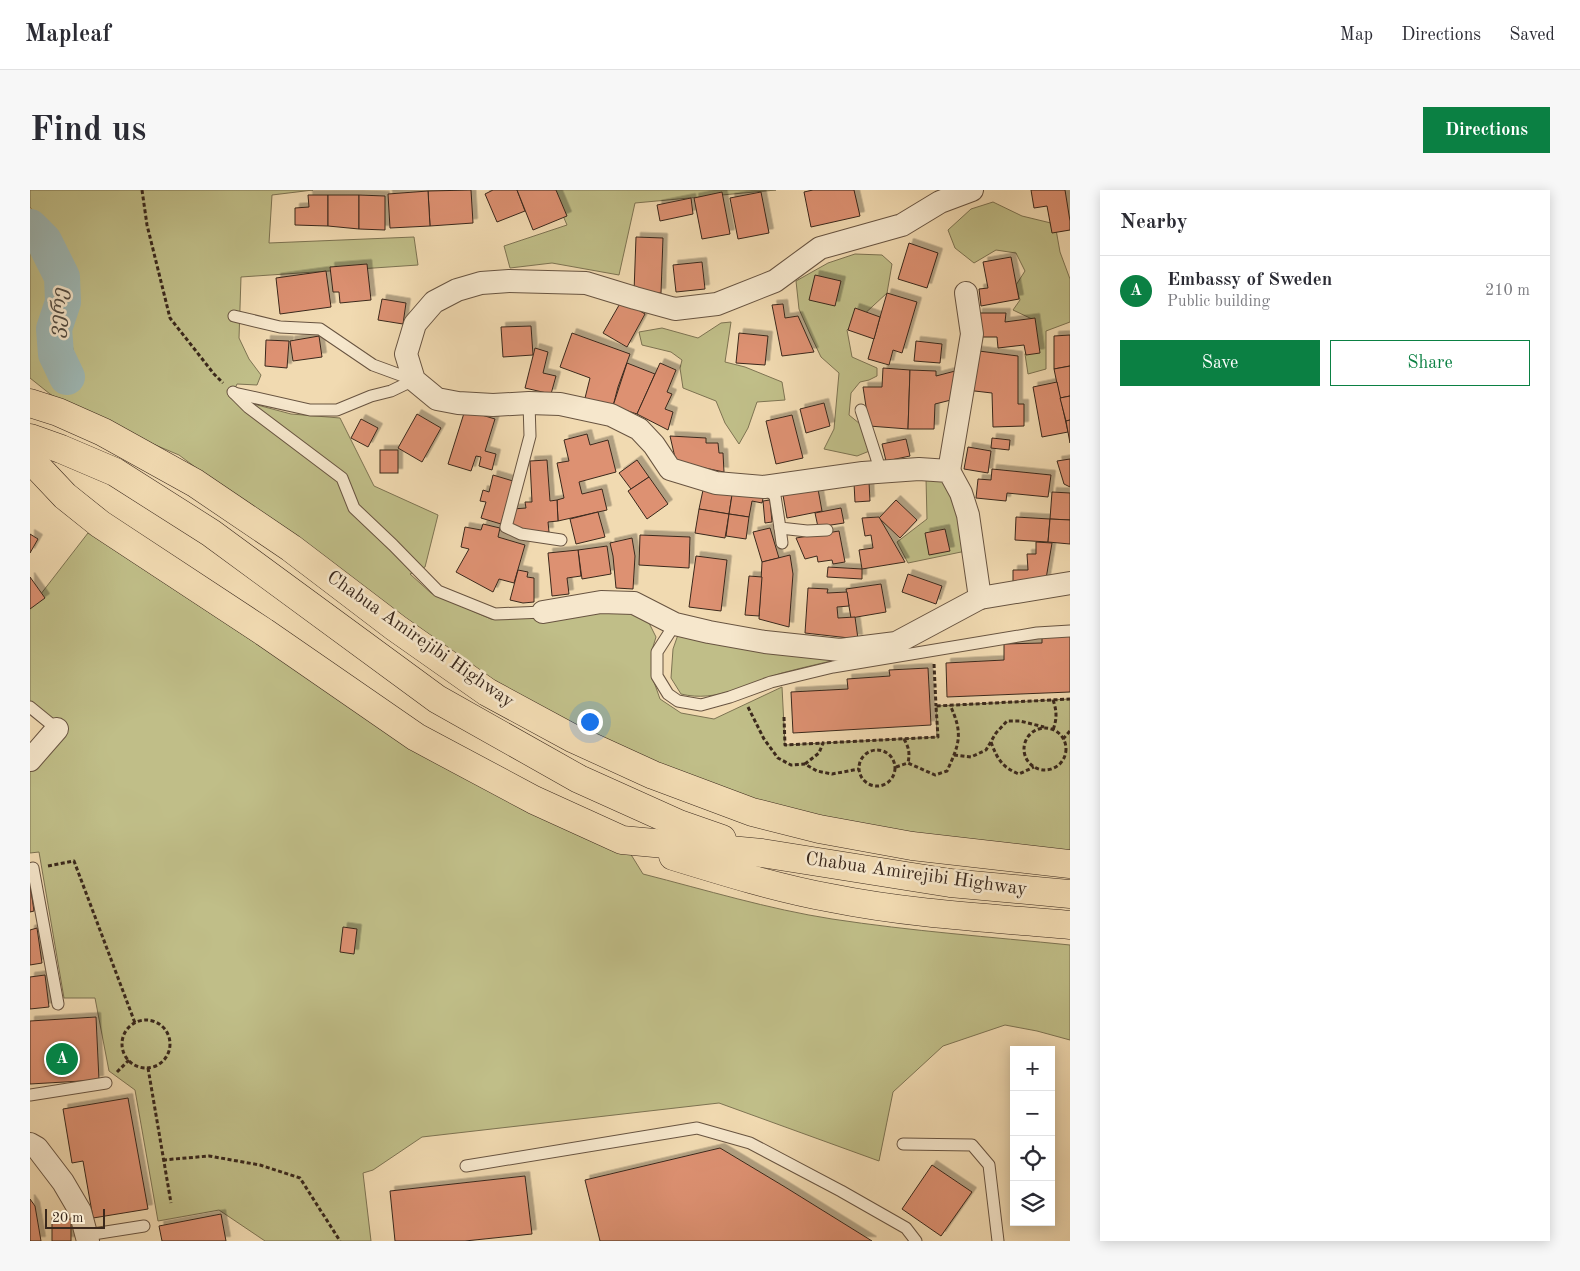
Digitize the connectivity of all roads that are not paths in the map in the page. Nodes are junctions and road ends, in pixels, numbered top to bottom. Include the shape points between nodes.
1 (972, 190) edge
2 (966, 293) dead end
3 (234, 316) dead end
4 (414, 380) junction
5 (30, 391) edge
6 (30, 403) edge
7 (529, 403) junction
8 (861, 410) dead end
9 (58, 412) junction
10 (30, 438) edge
11 (30, 459) edge
12 (949, 471) junction
13 (881, 472) junction
14 (764, 487) junction
15 (780, 528) junction
16 (827, 530) dead end
17 (561, 540) dead end
18 (782, 543) dead end
19 (1070, 583) edge
20 (980, 598) junction
21 (543, 612) joint
22 (675, 624) junction
23 (1070, 631) edge
24 (30, 707) edge
25 (57, 729) joint
26 (30, 760) edge
27 (622, 840) junction
28 (762, 853) junction
29 (1068, 864) edge
30 (31, 869) edge
31 (950, 883) junction
32 (1070, 894) edge
33 (1070, 913) edge
34 (1070, 925) edge
35 (58, 1004) dead end
36 (106, 1083) dead end
37 (30, 1095) edge
38 (30, 1144) edge
39 (903, 1144) dead end
40 (466, 1166) dead end
41 (144, 1226) dead end
42 (88, 1238) edge
43 (916, 1241) edge
44 (998, 1241) edge

1 - 4 street via 940,202 902,225 820,248 775,281 717,304 675,308 586,283 510,281 481,283 456,290 434,302 415,324 406,354
2 - 12 street via 972,334
3 - 4 lane via 280,326 320,329 373,365
4 - 7 street via 437,399 493,405
4 - 21 lane via 337,410 310,410 233,392 342,478 354,508 438,591 495,614
5 - 9 main road, Chabua Amirejibi Highway
6 - 9 main road, Chabua Amirejibi Highway
7 - 14 street via 560,404 611,415 639,429 670,469 716,483
7 - 17 lane via 530,436 506,527 521,534
8 - 13 lane
9 - 29 main road, Chabua Amirejibi Highway via 103,432 195,483 291,548 487,692 572,738 653,775 752,812 819,829 912,846
10 - 28 main road, Chabua Amirejibi Highway via 116,472 203,528 437,699 488,728 588,783 679,824
11 - 27 main road, Chabua Amirejibi Highway via 65,496 100,524 416,737 534,800
12 - 13 street
12 - 20 street via 962,493 968,514
13 - 14 street
14 - 15 lane via 775,496
15 - 16 lane
15 - 18 lane
19 - 20 street
20 - 22 street via 896,643 840,650 766,642
21 - 22 street via 601,602 634,603
22 - 23 lane via 657,652 657,676 668,694 678,701 701,705 771,682 833,667
24 - 25 lane
25 - 26 street
27 - 28 main road, Chabua Amirejibi Highway
27 - 34 main road via 753,881 832,898 900,910
28 - 31 main road, Chabua Amirejibi Highway
30 - 35 lane
31 - 32 main road, Chabua Amirejibi Highway
31 - 33 main road via 979,894
36 - 37 lane
38 - 42 street via 37,1148 63,1182 80,1211
39 - 44 lane via 972,1145 989,1165
40 - 43 lane via 697,1128 750,1143 906,1228
41 - 42 lane

